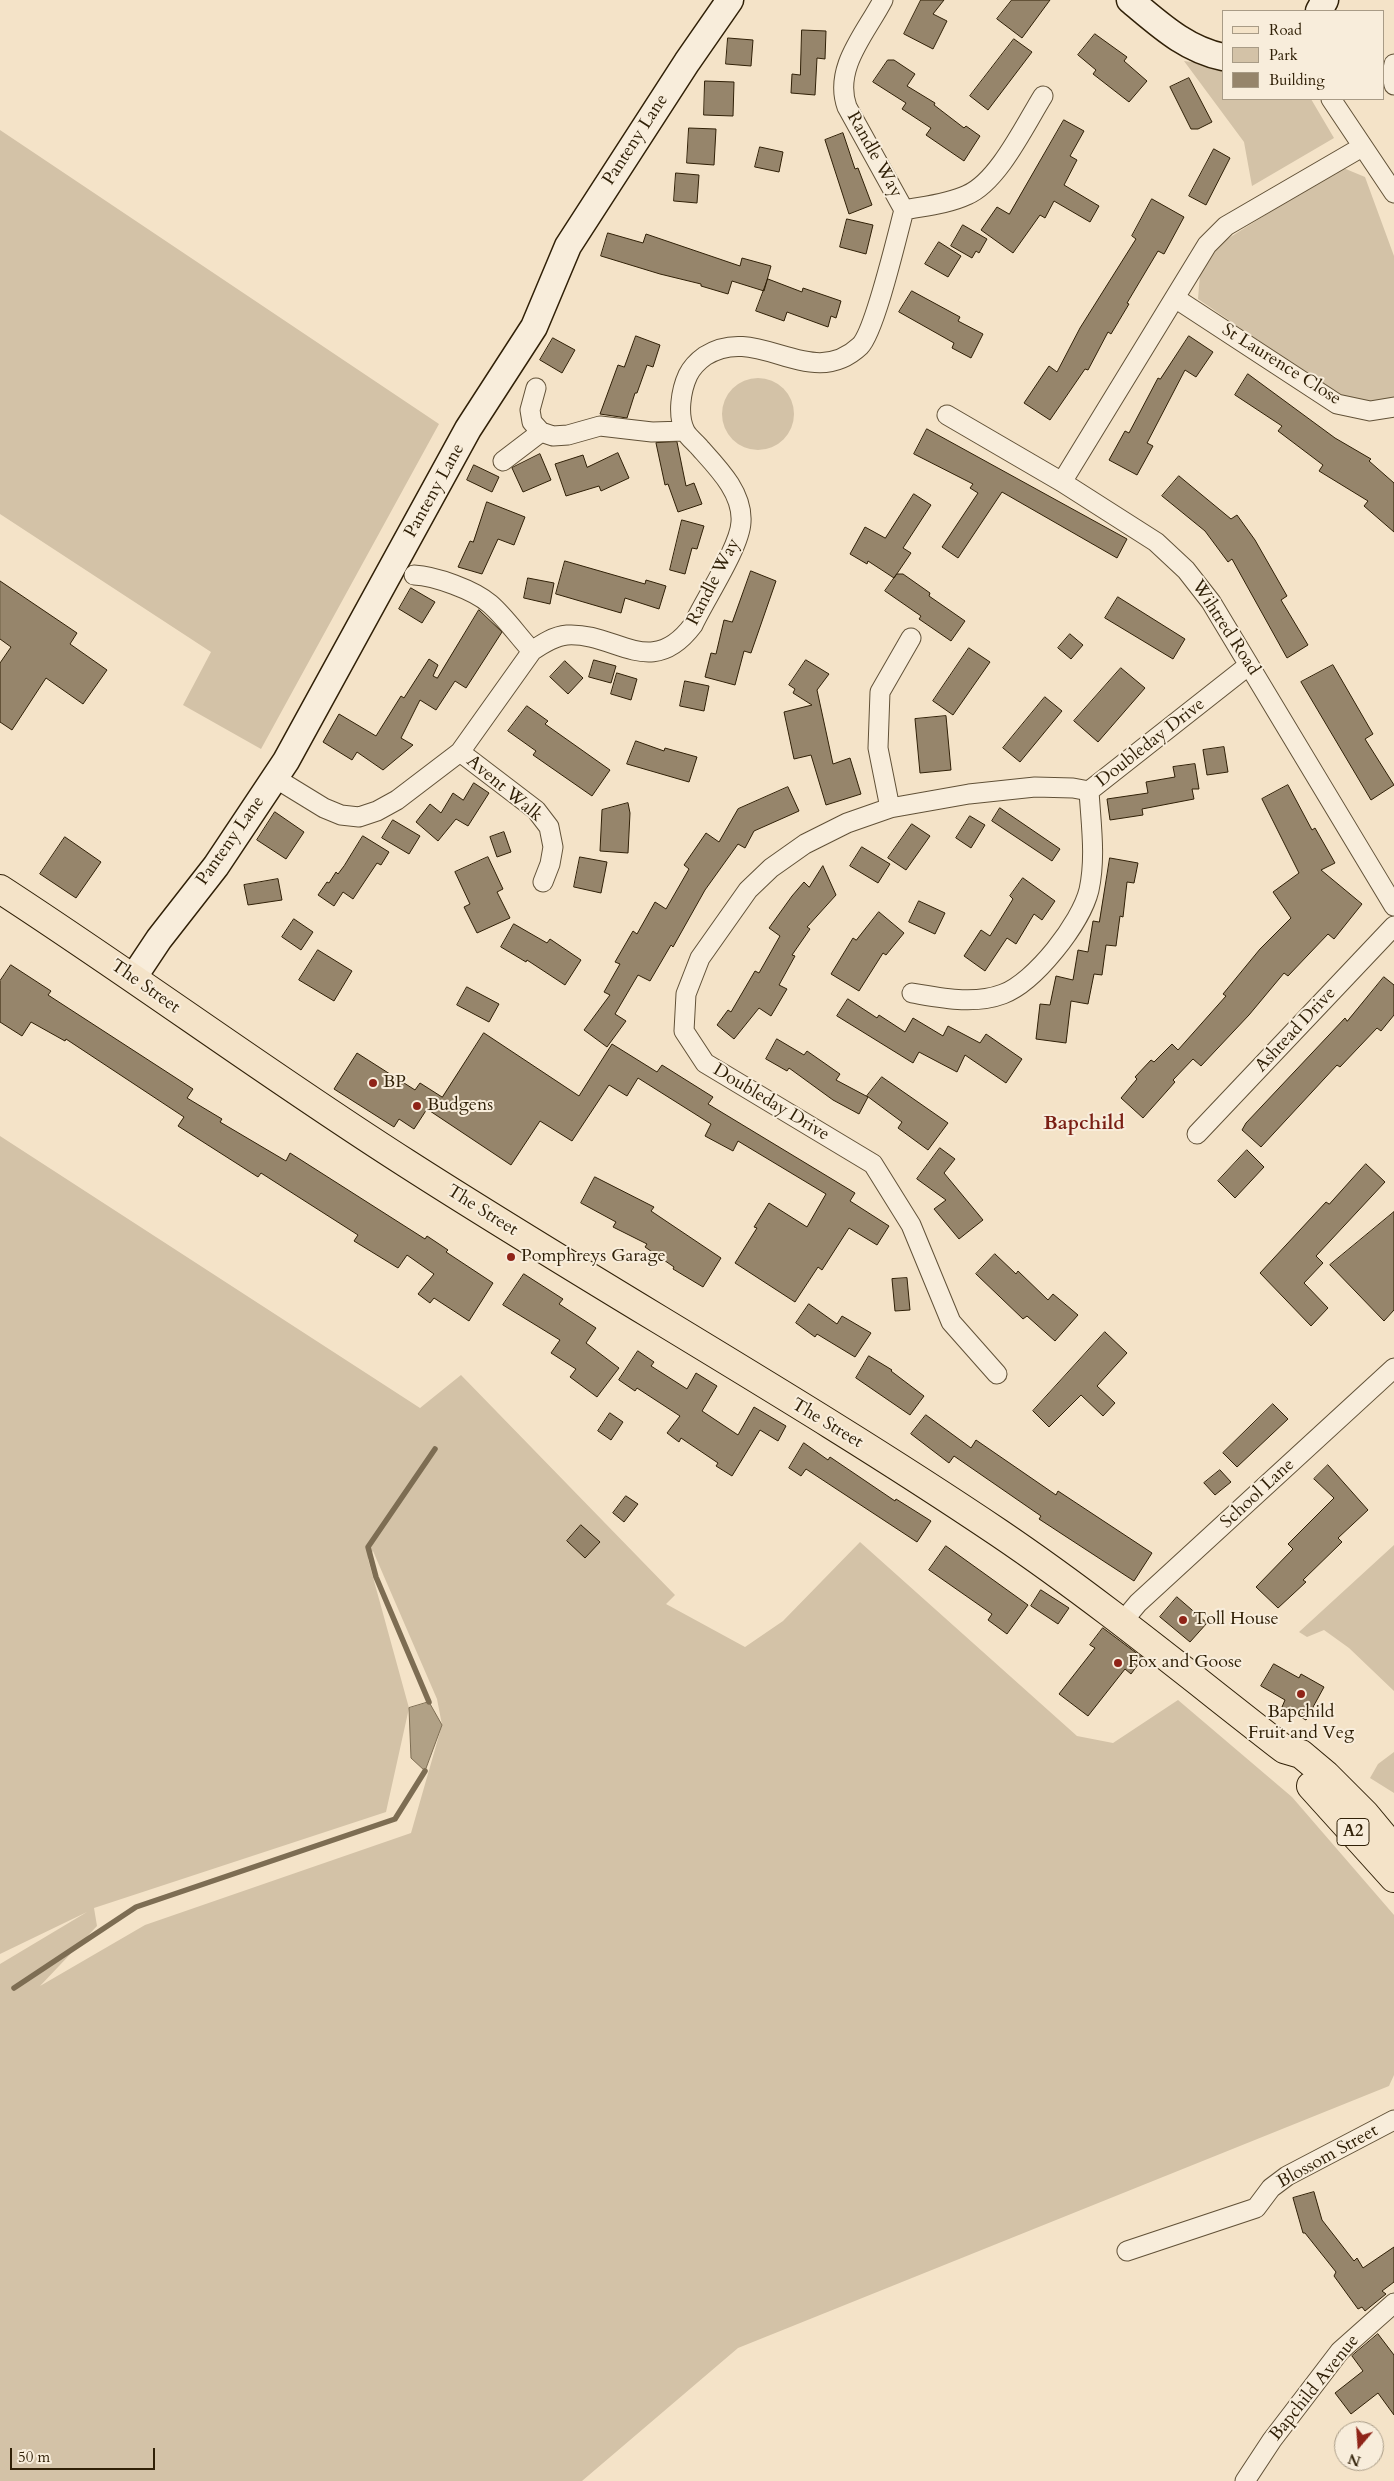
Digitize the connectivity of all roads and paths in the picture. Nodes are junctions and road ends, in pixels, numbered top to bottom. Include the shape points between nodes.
1 (730, 0) edge
2 (883, 0) edge
3 (1130, 0) edge
4 (1222, 57) edge
5 (1394, 64) edge
6 (1394, 85) edge
7 (1043, 96) dead end
8 (1332, 100) edge
9 (1362, 147) junction
10 (1394, 193) edge
11 (904, 210) junction
12 (1175, 298) junction
13 (536, 388) dead end
14 (1394, 407) edge
15 (947, 415) dead end
16 (685, 431) junction
17 (541, 432) junction
18 (502, 460) dead end
19 (1062, 482) junction
20 (414, 575) dead end
21 (911, 638) dead end
22 (532, 651) junction
23 (1249, 665) junction
24 (460, 752) junction
25 (275, 778) junction
26 (1089, 792) junction
27 (890, 808) junction
28 (542, 882) dead end
29 (0, 889) edge
30 (1394, 906) edge
31 (1394, 926) edge
32 (133, 978) junction
33 (912, 993) dead end
34 (1197, 1134) dead end
35 (1394, 1368) edge
36 (998, 1374) dead end
37 (1123, 1620) junction
38 (1284, 1749) junction
39 (1394, 1849) edge
40 (1394, 1876) edge
41 (1394, 2120) edge
42 (1127, 2251) dead end
43 (1394, 2302) edge
44 (1245, 2481) edge

1 - 25 street, Panteny Lane via 686,62 568,246 534,326 468,429 321,701
2 - 11 street, Randle Way via 842,78 843,98
3 - 4 street via 1175,38 1206,54
5 - 6 street
7 - 11 street via 992,177 980,188 948,202
8 - 9 street
9 - 10 street
9 - 12 street via 1226,226 1207,245
11 - 16 street, Randle Way via 872,321 860,346 835,360 814,363 746,346 729,345 713,351 697,362 688,374 681,404
12 - 14 street, St Laurence Close via 1336,404 1370,411
12 - 19 street
13 - 17 street via 530,410 532,422
15 - 19 street, Wihtred Road
16 - 17 street via 652,432 600,426 568,435 554,436
16 - 22 street, Randle Way via 731,486 742,522 738,538 694,625 680,641 648,652 634,652 582,636 554,638
17 - 18 street
19 - 23 street, Wihtred Road via 1156,542 1186,570 1211,602
20 - 22 street via 425,575 474,594 490,604
21 - 27 street via 880,692 878,748
22 - 24 street, Randle Way
23 - 26 street, Doubleday Drive
23 - 30 street, Wihtred Road
24 - 25 street, Randle Way via 397,800 359,817 324,808
24 - 28 street, Avent Walk via 536,810 549,827 553,847
25 - 32 street, Panteny Lane via 216,866
26 - 27 street, Doubleday Drive via 1035,786
26 - 33 street via 1094,859 1089,892 1070,932 1040,966 1003,994 966,1001
27 - 36 street, Doubleday Drive via 847,823 804,844 748,890 700,958 686,994 684,1031 706,1064 873,1164 911,1225 951,1322
29 - 32 main road, The Street / A2
31 - 34 street, Ashtead Drive
32 - 37 main road, The Street / A2 via 311,1102 512,1230 864,1446 999,1533
35 - 37 street, School Lane
37 - 38 main road, A2
38 - 39 main road, A2 via 1301,1754 1326,1775
38 - 40 main road, A2 via 1291,1766
41 - 42 street, Blossom Street via 1287,2176 1271,2188 1256,2208
43 - 44 street, Bapchild Avenue via 1340,2351

